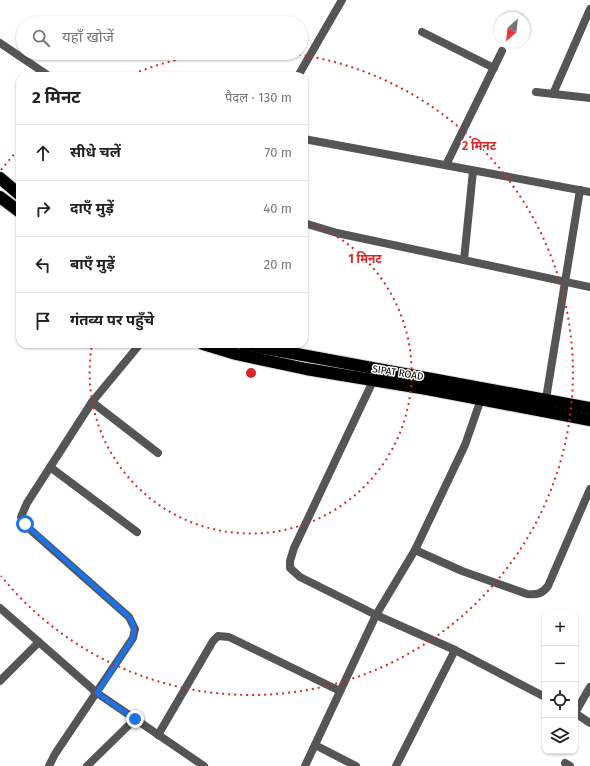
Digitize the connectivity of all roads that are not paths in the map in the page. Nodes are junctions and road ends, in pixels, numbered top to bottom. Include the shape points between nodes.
1 (342, 0) edge
2 (590, 9) edge
3 (422, 32) dead end
4 (0, 43) edge
5 (502, 51) dead end
6 (16, 54) edge
7 (308, 59) edge
8 (25, 60) edge
9 (307, 60) edge
10 (494, 68) junction
11 (43, 72) edge
12 (300, 72) edge
13 (536, 92) dead end
14 (553, 94) junction
15 (590, 98) edge
16 (308, 140) edge
17 (446, 165) junction
18 (473, 171) junction
19 (0, 178) edge
20 (580, 190) junction
21 (16, 192) edge
22 (590, 192) edge
23 (0, 197) edge
24 (16, 209) edge
25 (308, 223) edge
26 (464, 260) junction
27 (566, 282) junction
28 (590, 287) edge
29 (137, 348) edge
30 (217, 348) edge
31 (264, 348) edge
32 (373, 381) junction
33 (481, 399) junction
34 (546, 399) junction
35 (92, 402) junction
36 (590, 408) edge
37 (545, 411) junction
38 (590, 420) edge
39 (158, 453) dead end
40 (50, 467) junction
41 (590, 489) edge
42 (136, 532) dead end
43 (415, 550) junction
44 (0, 608) edge
45 (376, 615) junction
46 (39, 642) junction
47 (455, 650) junction
48 (0, 681) edge
49 (590, 687) edge
50 (340, 691) junction
51 (97, 693) junction
52 (542, 696) edge
53 (135, 719) junction
54 (590, 723) edge
55 (158, 735) junction
56 (315, 745) junction
57 (49, 766) edge
58 (87, 766) edge
59 (204, 766) edge
60 (305, 766) edge
61 (356, 766) edge
62 (396, 766) edge

1 - 7 street
2 - 14 street
3 - 10 street
4 - 6 street
5 - 10 street
8 - 11 street
9 - 12 street
10 - 17 street
13 - 14 street
14 - 15 street
16 - 17 street
17 - 18 street
18 - 20 street
18 - 26 street
19 - 21 highway
20 - 22 street
20 - 27 street
23 - 24 highway
25 - 26 street via 337,233
26 - 27 street
27 - 28 street
27 - 34 street
29 - 35 street
30 - 32 highway, SIPAT ROAD via 250,357
31 - 34 highway, SIPAT ROAD
32 - 33 highway, SIPAT ROAD
32 - 45 street via 294,548 290,568 300,577
33 - 37 highway, SIPAT ROAD
33 - 43 street via 465,445
34 - 36 highway, SIPAT ROAD
34 - 37 street
35 - 39 street
35 - 40 street
37 - 38 highway, SIPAT ROAD
40 - 42 street
40 - 51 street via 26,503 22,520 129,617 135,629 133,638
41 - 43 street via 548,586 543,592 527,594 462,571
43 - 45 street
44 - 46 street
45 - 47 street
45 - 50 street
46 - 48 street
46 - 51 street
47 - 52 street
47 - 62 street
49 - 54 street via 575,713
50 - 55 street via 241,642 224,635 218,636
50 - 56 street
51 - 53 street
51 - 57 street
53 - 55 street
53 - 58 street
55 - 59 street
56 - 60 street
56 - 61 street

